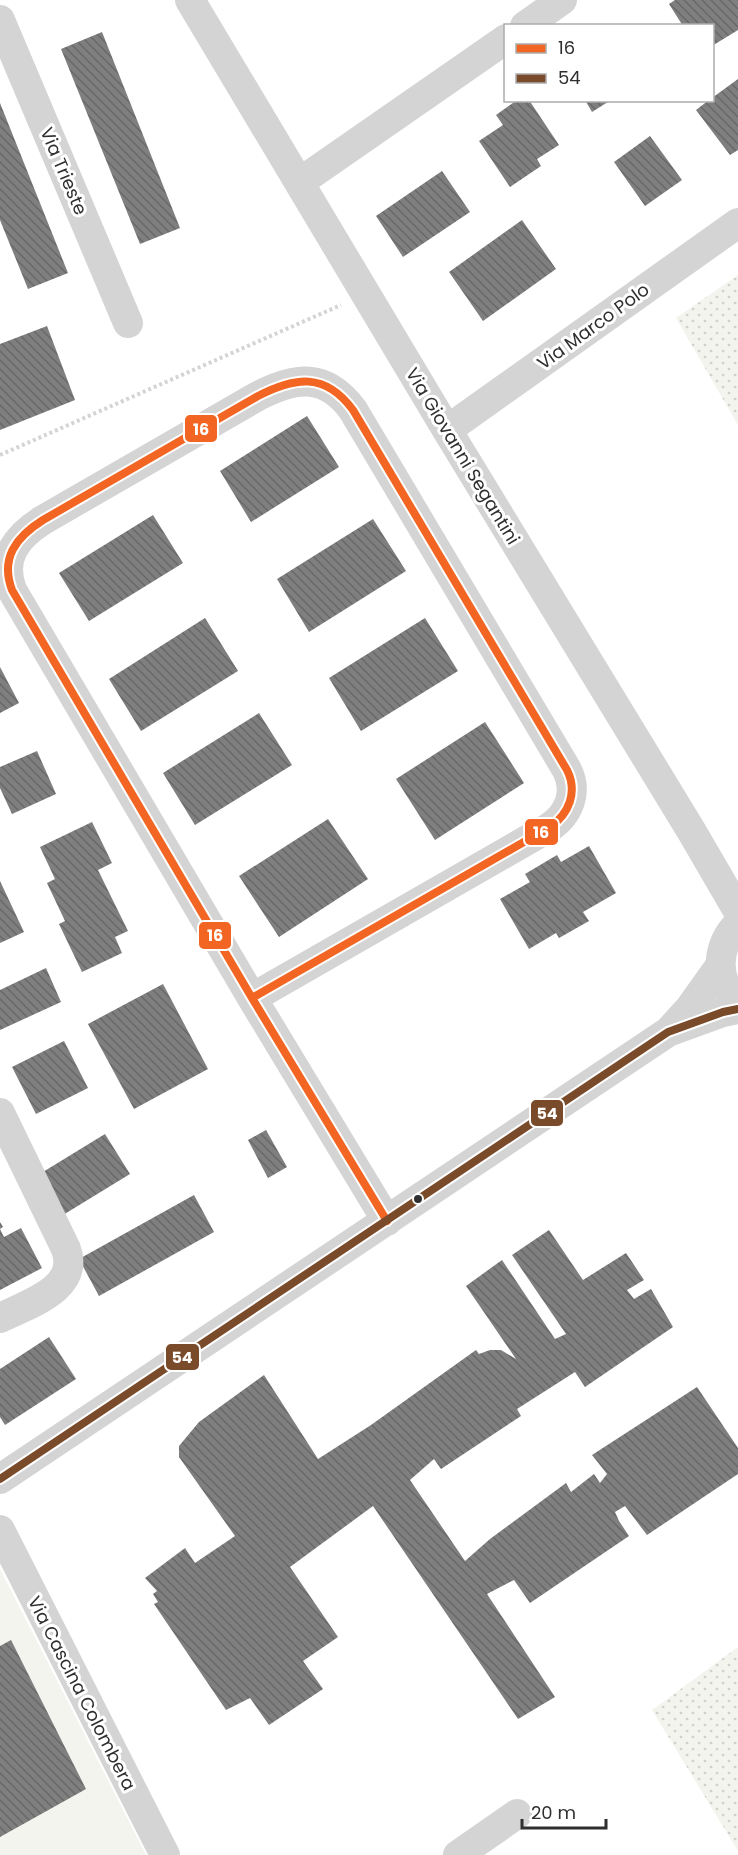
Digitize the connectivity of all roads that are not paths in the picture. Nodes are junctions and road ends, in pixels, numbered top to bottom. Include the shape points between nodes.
1 (190, 0) edge
2 (562, 0) edge
3 (0, 20) edge
4 (528, 24) edge
5 (504, 40) edge
6 (300, 182) junction
7 (738, 223) edge
8 (128, 323) dead end
9 (447, 430) junction
10 (738, 911) edge
11 (738, 924) edge
12 (720, 966) junction
13 (252, 998) junction
14 (738, 1000) edge
15 (738, 1009) edge
16 (668, 1032) junction
17 (0, 1113) edge
18 (387, 1221) junction
19 (0, 1318) edge
20 (0, 1479) edge
21 (0, 1530) edge
22 (517, 1814) dead end
23 (165, 1855) edge
24 (458, 1855) edge

1 - 6 street, Via Giovanni Segantini
2 - 4 street
3 - 8 street, Via Trieste
5 - 6 street
6 - 9 street, Via Giovanni Segantini
7 - 9 street, Via Marco Polo
9 - 10 street, Via Giovanni Segantini
11 - 12 street via 722,948
12 - 14 street via 724,983
12 - 16 street
13 - 13 street via 550,827 564,816 572,789 567,770 353,410 330,387 312,381 294,382 258,396 43,520 19,540 7,562 12,590
13 - 18 street
15 - 16 street
16 - 18 street
17 - 19 street via 66,1249 69,1264 63,1281 55,1289
18 - 20 street
21 - 23 street, Via Cascina Colombera
22 - 24 street

